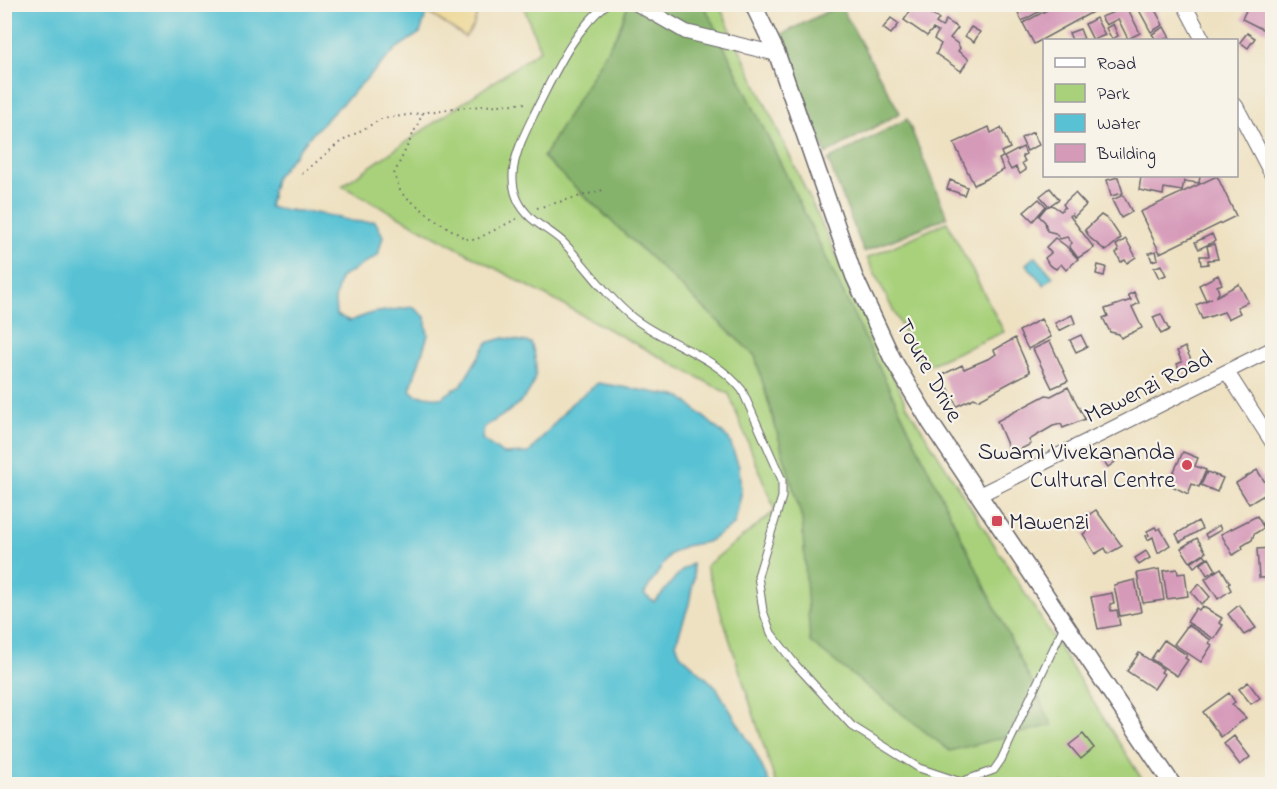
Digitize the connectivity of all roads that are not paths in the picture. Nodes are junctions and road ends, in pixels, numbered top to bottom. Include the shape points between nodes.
1 (607, 4) edge
2 (637, 4) edge
3 (753, 4) edge
4 (1184, 4) edge
5 (1202, 39) edge
6 (777, 54) junction
7 (1238, 110) edge
8 (1272, 175) edge
9 (1272, 349) edge
10 (1227, 372) junction
11 (1272, 442) edge
12 (979, 495) junction
13 (1066, 623) junction
14 (1172, 784) edge

1 - 13 lane via 581,30 544,95 512,169 513,189 526,213 561,240 632,317 716,367 742,390 782,480 782,497 758,576 763,612 771,633 852,726 927,771 961,782 994,770 1001,760
2 - 6 street via 686,32
3 - 6 street, Toure Drive
4 - 5 street
6 - 12 street, Toure Drive via 854,276 892,358
7 - 8 street
9 - 10 street, Mawenzi Road
10 - 11 street
10 - 12 street, Mawenzi Road
12 - 13 street, Toure Drive
13 - 14 street, Toure Drive

